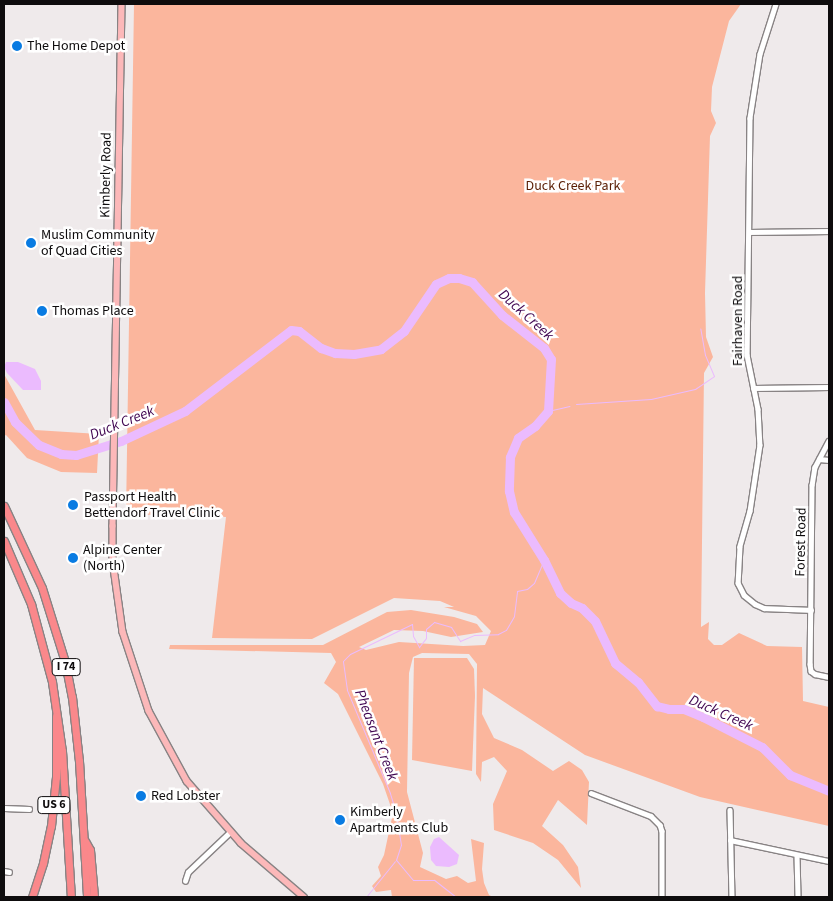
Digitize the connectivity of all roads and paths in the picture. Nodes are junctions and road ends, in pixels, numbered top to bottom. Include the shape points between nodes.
1 (122, 4) edge
2 (776, 4) edge
3 (829, 231) edge
4 (750, 232) junction
5 (829, 387) edge
6 (753, 388) junction
7 (829, 441) edge
8 (819, 460) junction
9 (829, 460) edge
10 (4, 506) edge
11 (4, 541) edge
12 (811, 610) junction
13 (829, 676) edge
14 (57, 711) junction
15 (591, 793) dead end
16 (4, 808) edge
17 (30, 809) dead end
18 (730, 810) dead end
19 (230, 832) junction
20 (84, 838) junction
21 (730, 840) junction
22 (797, 855) junction
23 (829, 862) edge
24 (185, 881) dead end
25 (32, 897) edge
26 (71, 897) edge
27 (87, 897) edge
28 (94, 897) edge
29 (304, 897) edge
30 (662, 897) edge
31 (732, 897) edge
32 (798, 897) edge

1 - 19 main road, Kimberly Road via 113,463 114,561 120,616 140,687 162,737 187,781
2 - 4 street, Fairhaven Road via 760,54 750,118
3 - 4 street
4 - 6 street, Fairhaven Road via 747,355
5 - 6 street
6 - 12 street, Fairhaven Road via 760,444 750,511 740,547 738,582 744,595 764,608
7 - 8 street, Forest Road
8 - 9 street
8 - 12 street, Forest Road via 812,485
10 - 20 highway, I 74 via 42,588 65,662 76,732
11 - 14 highway, I 74 via 37,622
12 - 13 street, Forest Road via 811,671
14 - 25 highway, US 6 via 51,826
14 - 26 highway, I 74
15 - 30 street via 651,816 660,825
16 - 17 street
18 - 21 street
19 - 24 street via 188,872
19 - 29 main road, Kimberly Road
20 - 27 highway, I 74
20 - 28 highway via 90,850
21 - 22 street
21 - 31 street
22 - 23 street
22 - 32 street

